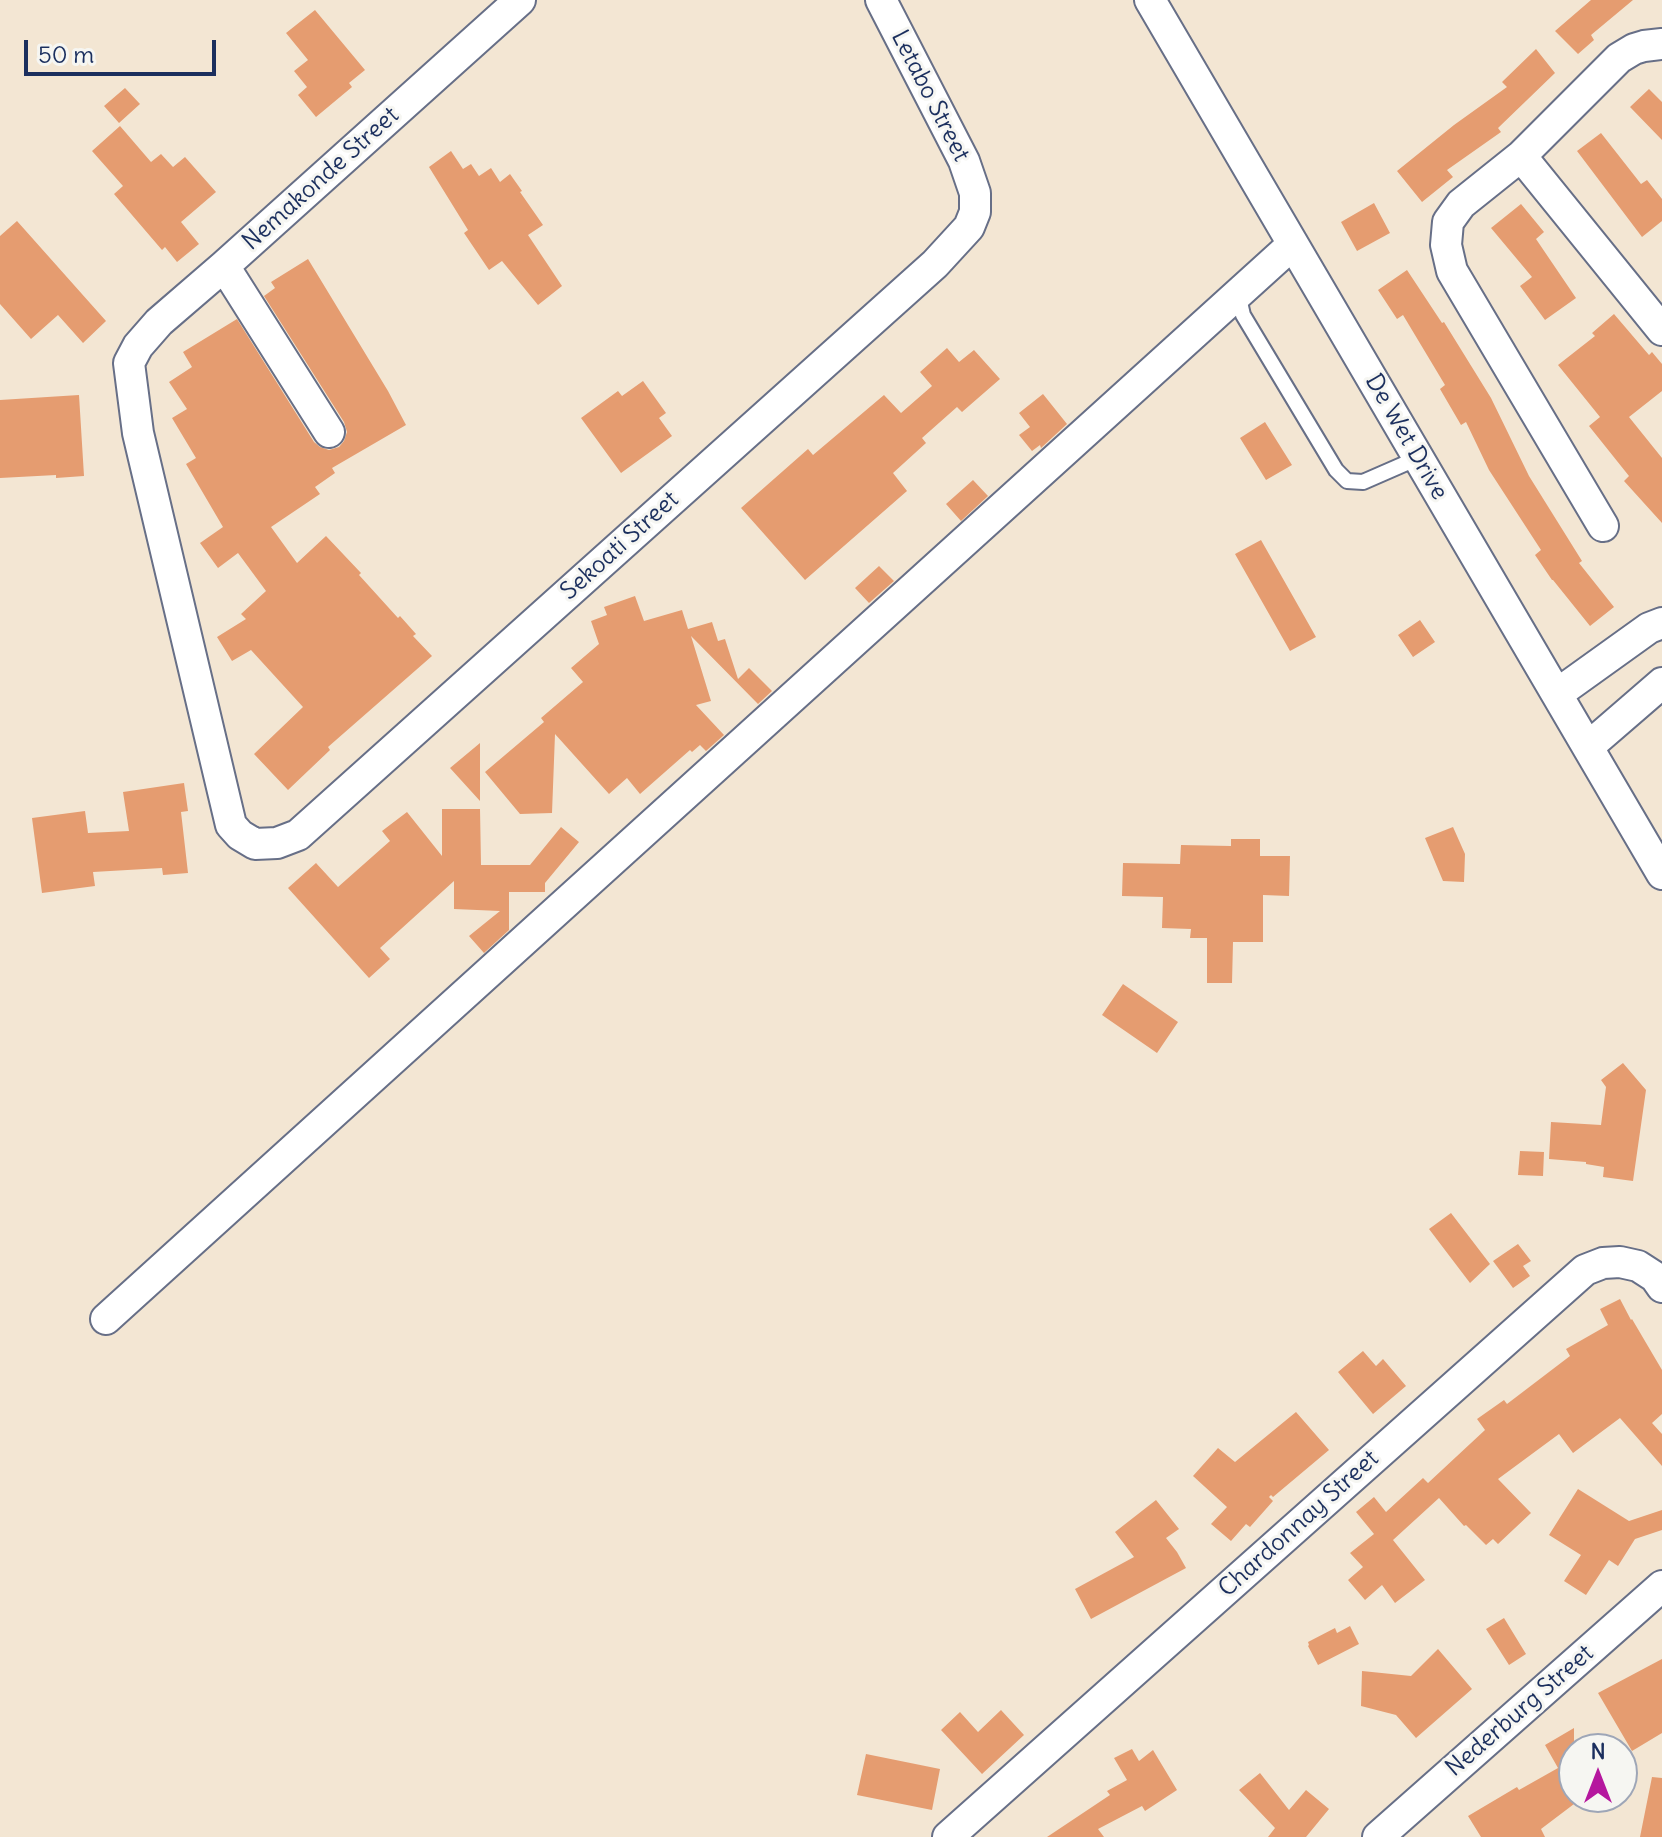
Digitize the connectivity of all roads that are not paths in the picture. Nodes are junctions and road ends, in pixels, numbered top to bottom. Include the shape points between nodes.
1 (520, 0) edge
2 (881, 0) edge
3 (1150, 0) edge
4 (1662, 44) edge
5 (1521, 156) junction
6 (975, 193) joint
7 (1293, 244) junction
8 (224, 266) junction
9 (1244, 289) junction
10 (1662, 330) edge
11 (129, 363) joint
12 (329, 432) dead end
13 (1418, 458) junction
14 (1603, 526) dead end
15 (1662, 623) edge
16 (1662, 683) edge
17 (1557, 694) junction
18 (1588, 747) junction
19 (1662, 874) edge
20 (1662, 1287) edge
21 (106, 1319) dead end
22 (1662, 1586) edge
23 (948, 1837) edge
24 (1378, 1837) edge

1 - 8 street, Nemakonde Street
2 - 6 street, Letabo Street via 955,142
3 - 7 street, De Wet Drive
4 - 5 street via 1619,58
5 - 10 street
5 - 14 street via 1461,204 1448,222 1446,245 1452,271
6 - 11 street, Sekoati Street via 969,227 935,264 298,835 277,843 255,844 231,825 138,433
7 - 9 street
7 - 13 street, De Wet Drive
8 - 11 street, Nemakonde Street via 159,322
8 - 12 street
9 - 13 lane via 1243,315 1347,481 1363,482
9 - 21 street
13 - 17 street, De Wet Drive
15 - 17 street
16 - 18 street
17 - 18 street, De Wet Drive
18 - 19 street, De Wet Drive
20 - 23 street, Chardonnay Street via 1638,1266 1620,1262 1585,1270
22 - 24 street, Nederburg Street

